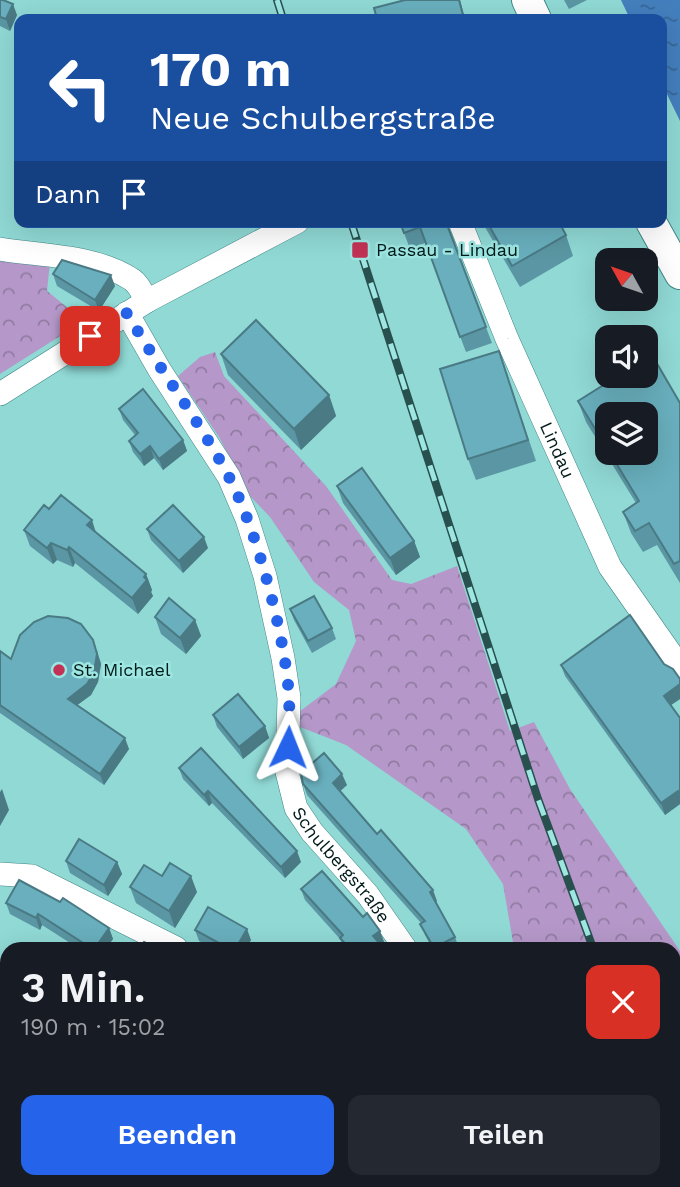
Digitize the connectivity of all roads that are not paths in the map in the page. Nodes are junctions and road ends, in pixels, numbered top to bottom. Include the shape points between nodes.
1 (286, 228) edge
2 (462, 228) edge
3 (654, 228) edge
4 (0, 249) edge
5 (680, 274) edge
6 (148, 301) junction
7 (127, 313) junction
8 (0, 394) edge
9 (680, 667) edge
10 (0, 874) edge
11 (164, 942) edge
12 (401, 942) edge

1 - 6 street
2 - 9 street, Lindau via 610,567
3 - 5 main road
4 - 6 street via 114,271 133,280
6 - 7 street
7 - 8 street
7 - 12 street, Schulbergstraße via 229,477 247,519 283,658 289,698 287,772 296,808
10 - 11 street via 32,876

